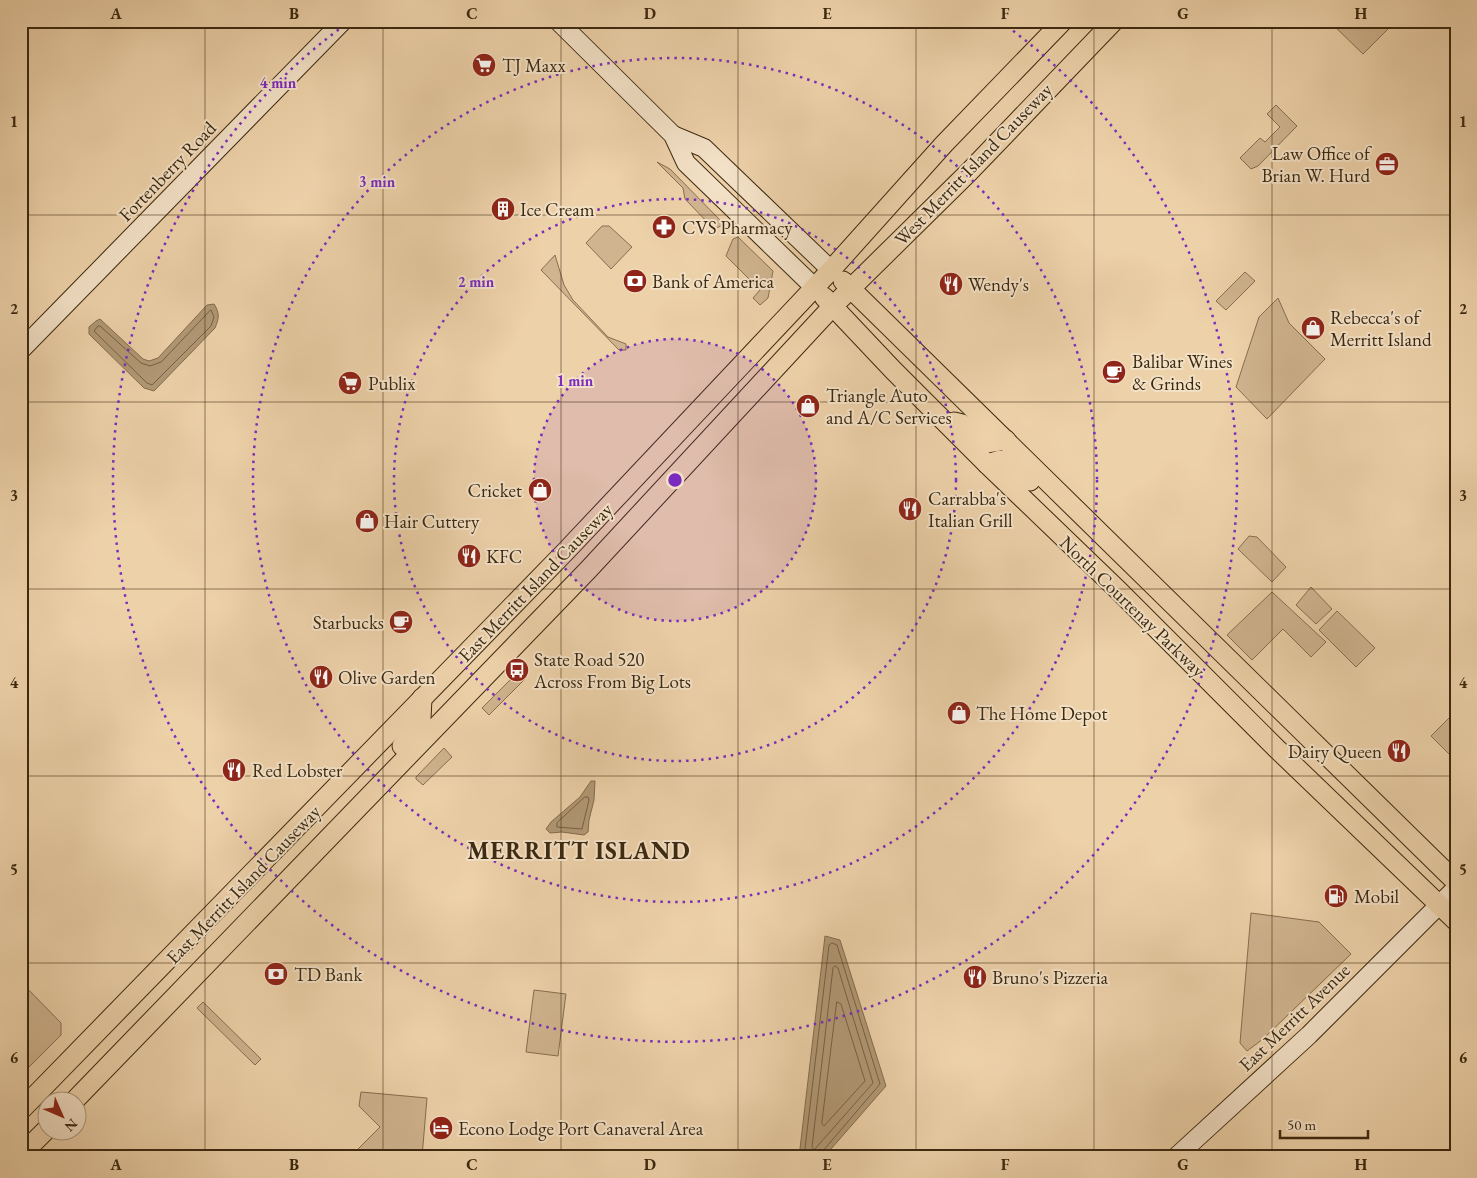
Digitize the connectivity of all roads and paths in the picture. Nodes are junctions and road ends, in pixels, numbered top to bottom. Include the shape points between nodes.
1 (343, 21) edge
2 (558, 21) edge
3 (1063, 21) edge
4 (1114, 21) edge
5 (673, 135) junction
6 (831, 270) junction
7 (814, 287) junction
8 (850, 289) junction
9 (832, 307) junction
10 (21, 350) edge
11 (941, 418) junction
12 (1006, 440) junction
13 (987, 464) junction
14 (1054, 488) junction
15 (567, 550) junction
16 (1118, 590) junction
17 (1166, 598) junction
18 (1146, 618) junction
19 (530, 631) junction
20 (1203, 634) junction
21 (422, 698) junction
22 (1250, 721) junction
23 (1304, 733) junction
24 (1277, 749) junction
25 (1333, 761) junction
26 (391, 773) junction
27 (1456, 882) edge
28 (1456, 888) edge
29 (1440, 905) junction
30 (1456, 921) edge
31 (85, 1090) edge
32 (21, 1110) edge
33 (38, 1138) edge
34 (21, 1155) edge
35 (1176, 1157) edge

1 - 10 street, Fortenberry Road
2 - 5 street
3 - 6 main road, West Merritt Island Causeway via 944,144
4 - 8 main road, West Merritt Island Causeway
5 - 6 street via 704,148
5 - 7 street via 686,163
6 - 7 main road, West Merritt Island Causeway
6 - 8 main road, North Courtenay Parkway
7 - 9 main road, North Courtenay Parkway
7 - 15 main road, East Merritt Island Causeway
8 - 9 main road, West Merritt Island Causeway
8 - 12 main road, North Courtenay Parkway
9 - 11 main road, North Courtenay Parkway
9 - 19 main road, East Merritt Island Causeway
11 - 12 main road via 962,424 988,443
11 - 13 main road, North Courtenay Parkway
12 - 14 main road, North Courtenay Parkway
13 - 14 main road via 1000,460 1013,464 1033,484
13 - 16 main road, North Courtenay Parkway
14 - 17 main road, North Courtenay Parkway
15 - 19 main road via 559,585
15 - 21 main road, East Merritt Island Causeway
16 - 17 main road via 1148,601 1158,602
16 - 18 main road, North Courtenay Parkway
17 - 20 main road, North Courtenay Parkway
18 - 20 main road via 1159,614
18 - 22 main road, North Courtenay Parkway
19 - 26 main road, East Merritt Island Causeway
20 - 23 main road, North Courtenay Parkway
21 - 26 main road via 421,719 401,747
21 - 32 main road, East Merritt Island Causeway
22 - 23 main road via 1281,735
22 - 24 main road, North Courtenay Parkway
23 - 25 main road, North Courtenay Parkway
24 - 25 main road via 1303,750
24 - 29 main road, North Courtenay Parkway
25 - 27 main road, North Courtenay Parkway
26 - 31 main road, East Merritt Island Causeway
28 - 29 street, East Merritt Avenue
29 - 30 main road, North Courtenay Parkway
29 - 35 street, East Merritt Avenue via 1309,1035
33 - 34 main road

